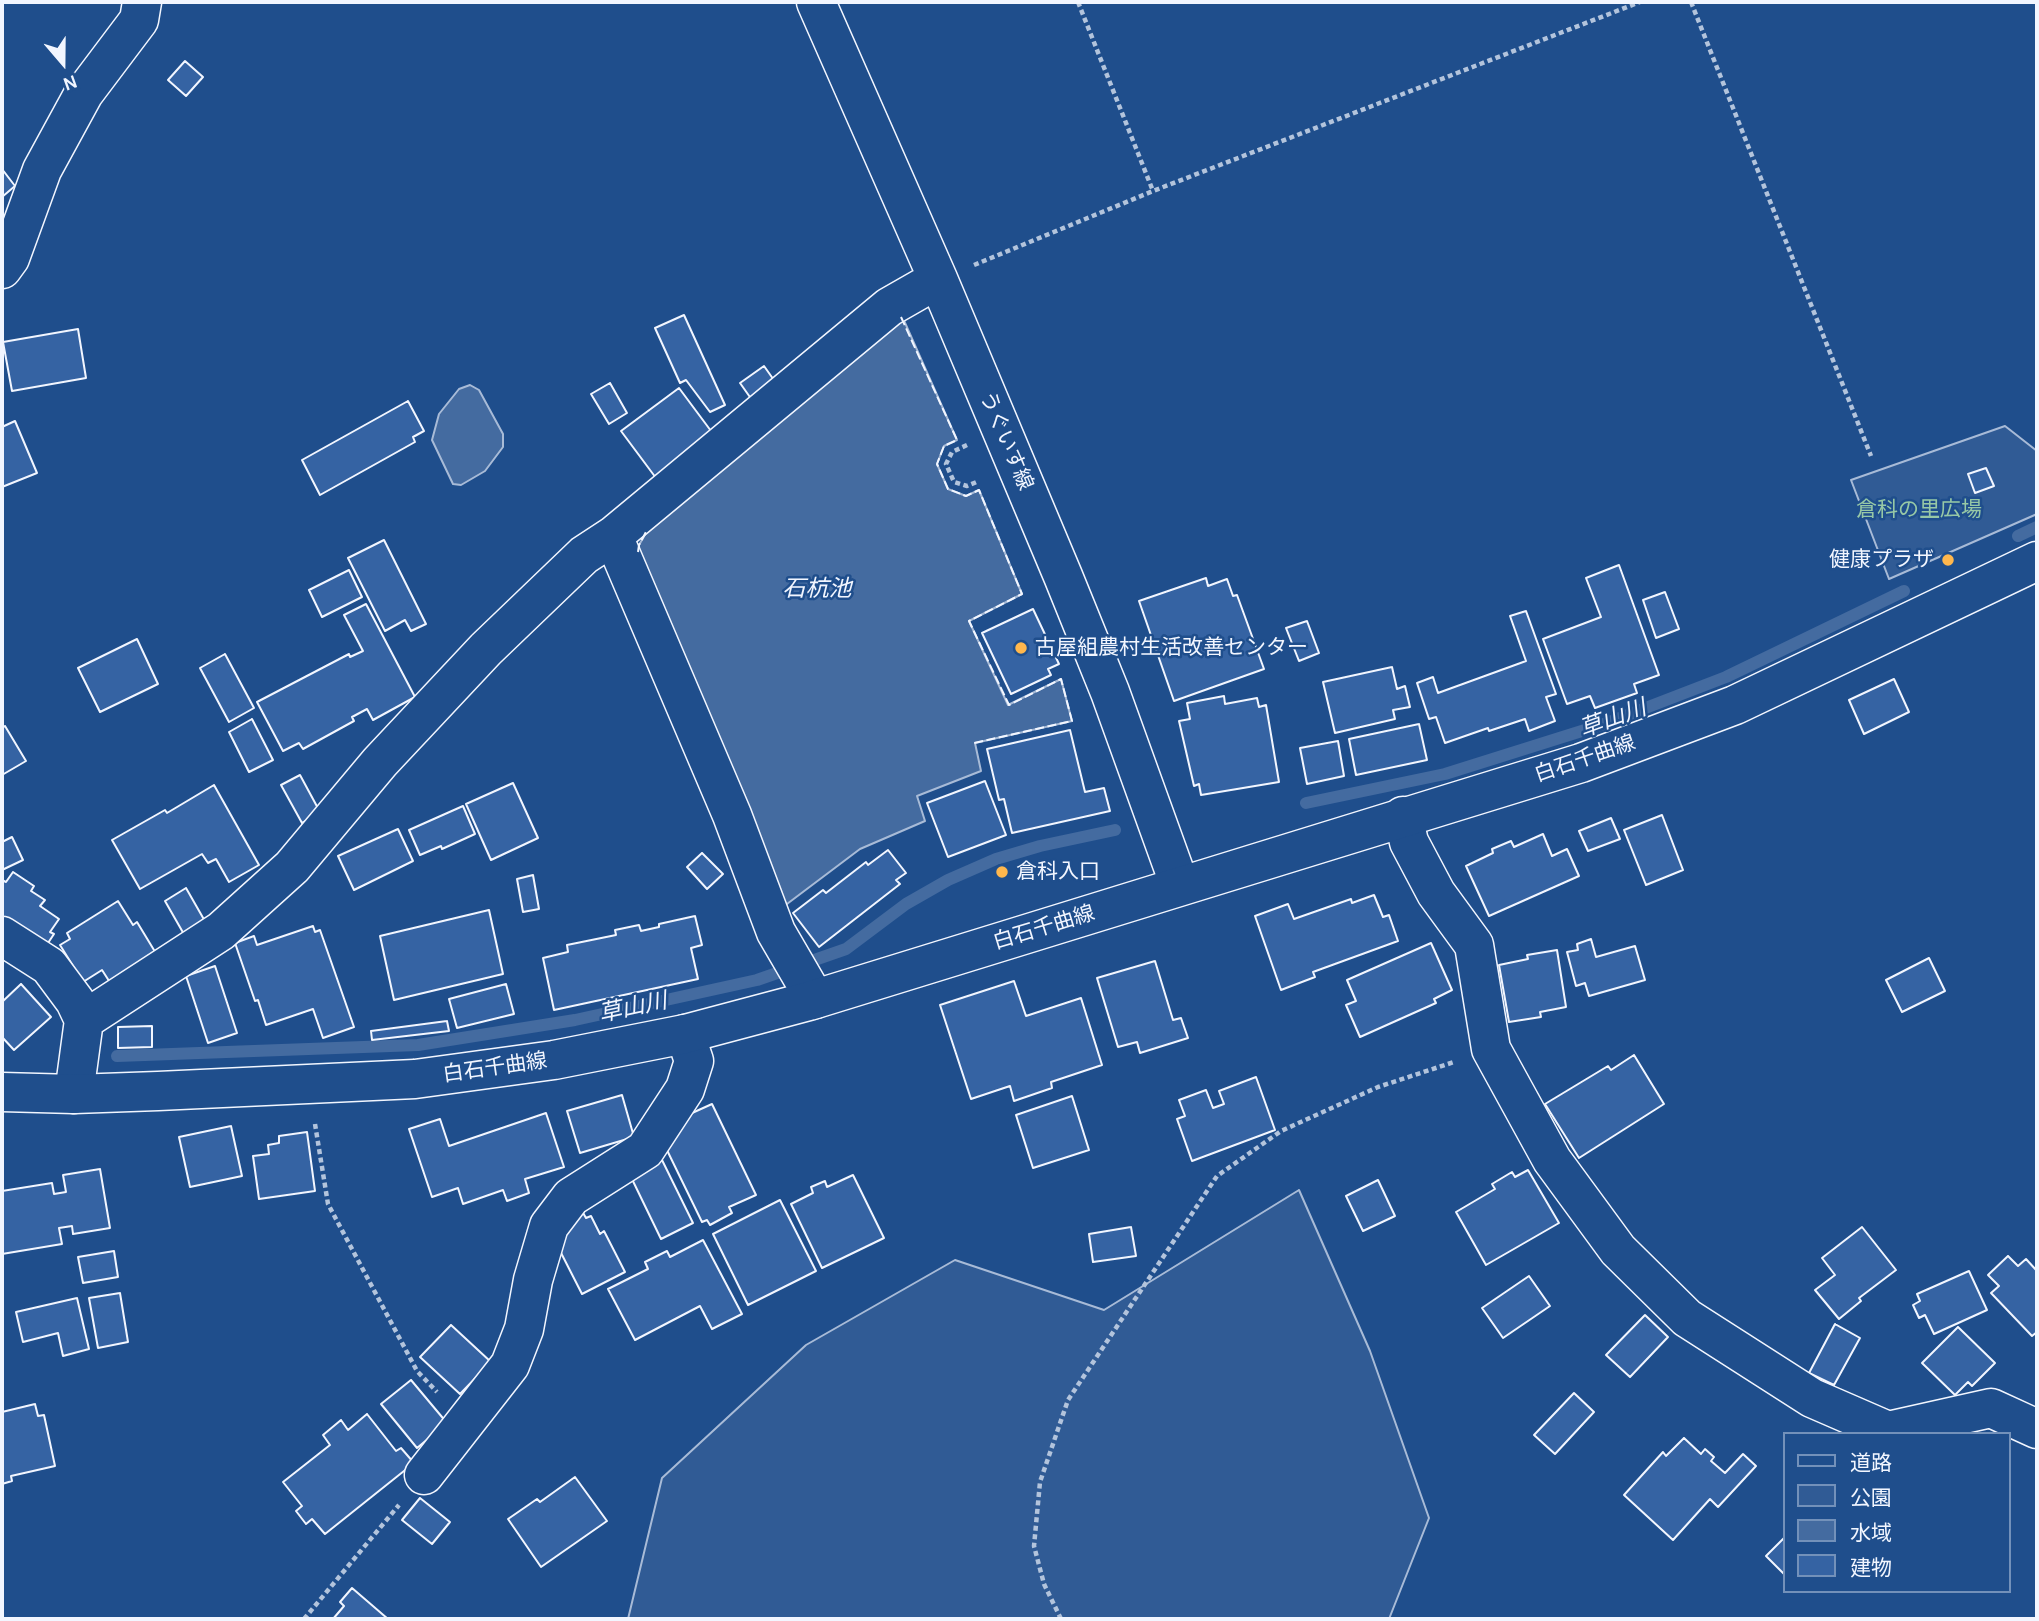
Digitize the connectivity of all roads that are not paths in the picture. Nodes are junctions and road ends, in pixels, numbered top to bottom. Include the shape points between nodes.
1 (142, 2) edge
2 (816, 2) edge
3 (2, 269) edge
4 (938, 279) junction
5 (613, 536) junction
6 (2037, 561) edge
7 (1403, 816) junction
8 (1180, 886) junction
9 (2, 936) edge
10 (803, 978) junction
11 (83, 1020) junction
12 (685, 1034) junction
13 (2, 1092) edge
14 (74, 1094) junction
15 (2037, 1429) edge
16 (424, 1475) road end

1 - 3 street via 139,20 84,93 42,170
2 - 4 street, うぐいす線
4 - 5 street via 889,307
4 - 8 street, うぐいす線 via 1105,679
5 - 10 street via 732,815 776,932
5 - 11 street via 584,555 486,649 380,762 292,867 221,931
6 - 7 street, 白石千曲線 via 1735,705 1581,763
7 - 8 street, 白石千曲線
7 - 15 street via 1409,842 1436,893 1474,945 1491,1049 1552,1160 1618,1250 1687,1318 1812,1398 1888,1431 1991,1408
8 - 10 street, 白石千曲線
9 - 11 street via 49,966
10 - 12 street, 白石千曲線
11 - 14 street
12 - 14 street, 白石千曲線 via 440,1076
12 - 16 street via 694,1061 685,1089 645,1150 571,1197 549,1226 524,1329 510,1365
13 - 14 street, 白石千曲線

